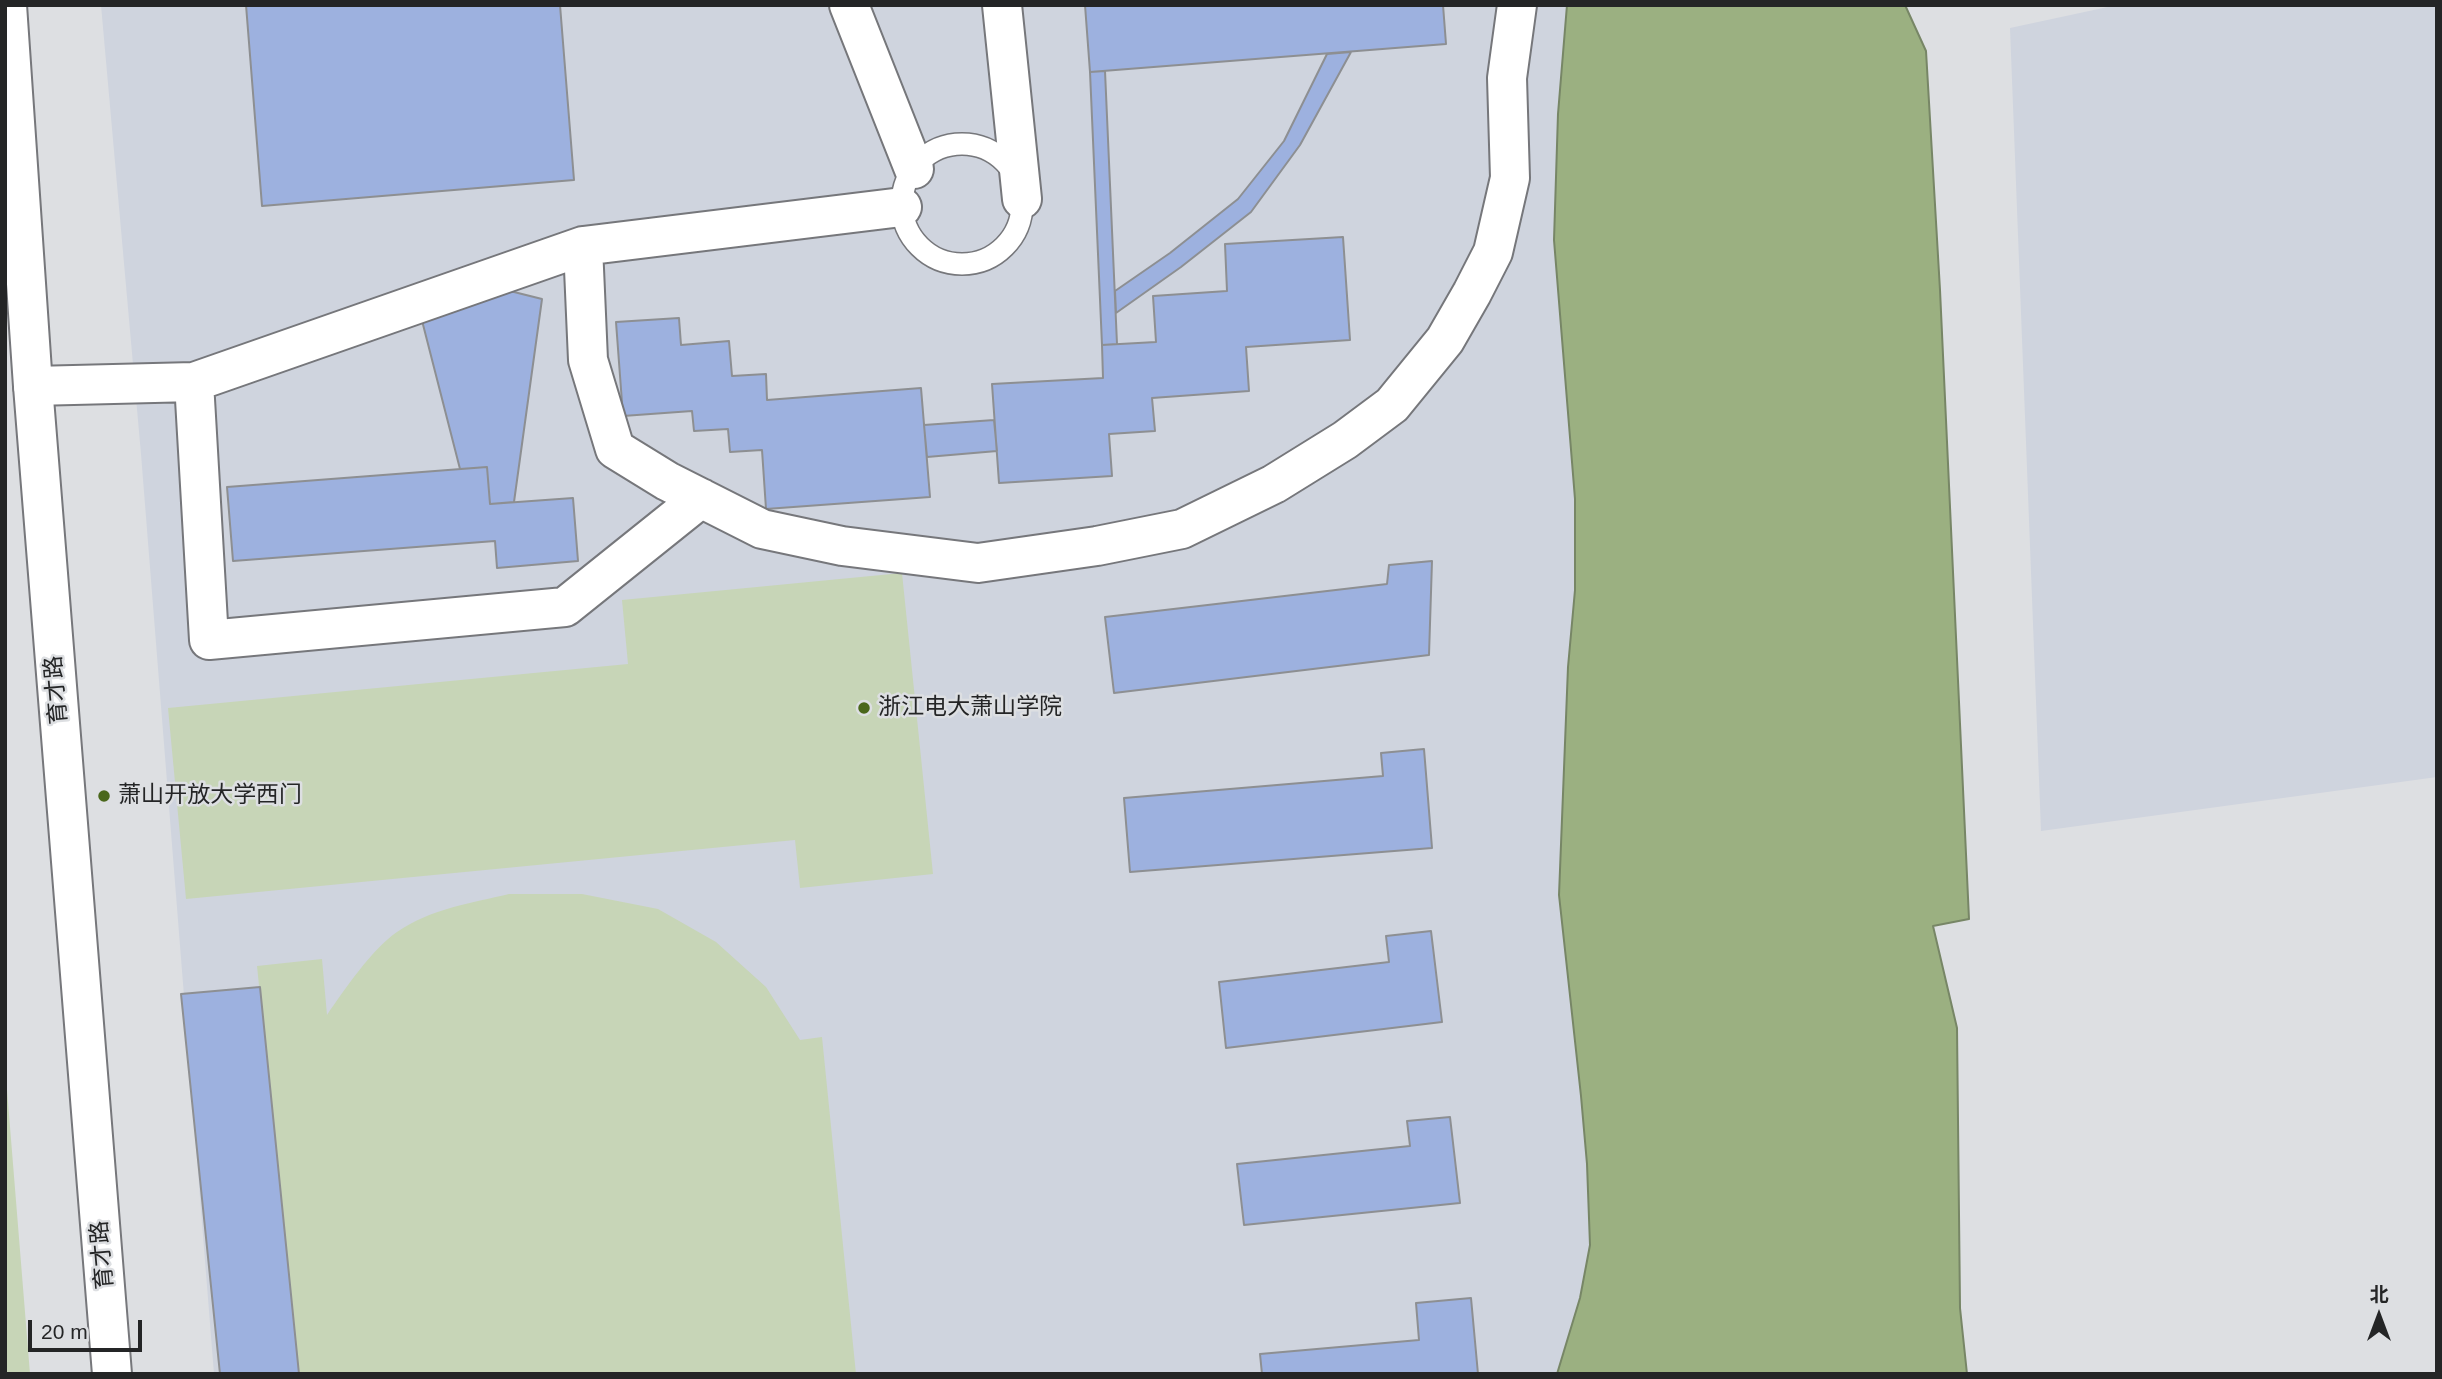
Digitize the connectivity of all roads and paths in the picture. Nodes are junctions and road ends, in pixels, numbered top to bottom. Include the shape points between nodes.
1 (7, 5) edge
2 (849, 5) edge
3 (1002, 5) edge
4 (1517, 5) edge
5 (914, 169) junction
6 (1022, 199) junction
7 (902, 208) junction
8 (583, 246) junction
9 (194, 382) junction
10 (33, 386) junction
11 (701, 498) junction
12 (112, 1374) edge

1 - 10 street, 育才路
2 - 5 street
3 - 6 street
4 - 11 street via 1507,78 1510,178 1493,252 1445,340 1392,405 1286,477 1182,528 978,563 842,546 762,528
5 - 6 lane via 929,154 947,146 988,150 1017,179
5 - 7 lane via 904,187
6 - 7 lane via 1014,235 985,260 967,264 948,263 930,255 906,226
7 - 8 street
8 - 9 street
8 - 11 street via 588,360 615,449
9 - 10 street
9 - 11 street via 209,640 565,607
10 - 12 street, 育才路

